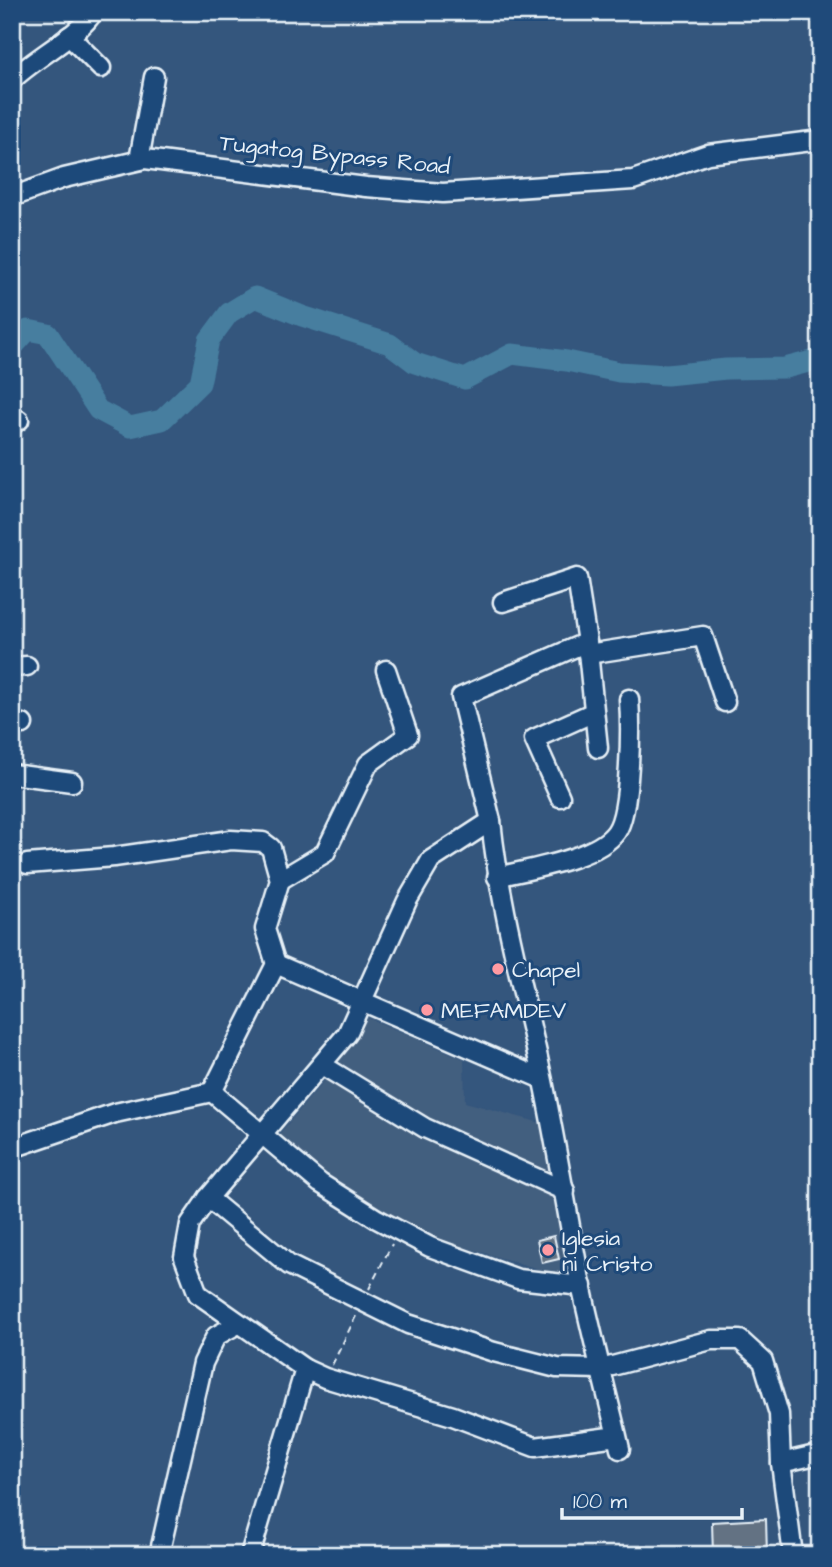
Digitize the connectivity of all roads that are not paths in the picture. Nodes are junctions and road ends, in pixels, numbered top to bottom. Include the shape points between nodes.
1 (93, 12) edge
2 (69, 36) junction
3 (100, 68) dead end
4 (154, 78) dead end
5 (12, 80) edge
6 (820, 140) edge
7 (139, 160) junction
8 (12, 197) edge
9 (503, 602) dead end
10 (588, 648) junction
11 (386, 670) dead end
12 (629, 699) dead end
13 (725, 702) dead end
14 (592, 713) junction
15 (598, 748) dead end
16 (12, 774) edge
17 (72, 782) dead end
18 (560, 797) dead end
19 (491, 821) junction
20 (27, 864) dead end
21 (497, 877) junction
22 (280, 880) junction
23 (276, 964) junction
24 (363, 1002) junction
25 (322, 1065) junction
26 (542, 1079) junction
27 (212, 1092) junction
28 (261, 1136) junction
29 (12, 1148) edge
30 (565, 1191) junction
31 (208, 1199) junction
32 (582, 1286) junction
33 (238, 1324) junction
34 (305, 1369) junction
35 (601, 1370) junction
36 (820, 1454) edge
37 (781, 1463) junction
38 (159, 1555) edge
39 (250, 1555) edge
40 (793, 1555) edge

1 - 2 street
2 - 3 street
2 - 5 street
4 - 7 street
6 - 7 street, Tugatog Bypass Road via 708,154 633,180 443,193 173,160
7 - 8 street, Tugatog Bypass Road via 75,175
9 - 10 street via 577,578
10 - 13 street via 703,636
10 - 14 street
10 - 19 street via 461,697
11 - 22 street via 408,735 368,765 325,853
12 - 21 street via 632,751 616,832 589,853
14 - 15 street
14 - 18 street via 534,738
16 - 17 street
19 - 21 street
19 - 24 street via 431,860 407,901
20 - 22 street via 256,839 271,848
21 - 26 street
22 - 23 street via 265,929
23 - 24 street
23 - 27 street
24 - 25 street via 347,1034
24 - 26 street
25 - 28 street
25 - 30 street via 425,1128
26 - 30 street
27 - 28 street
27 - 29 street via 115,1113
28 - 31 street
28 - 32 street via 320,1183 430,1247 518,1279
30 - 32 street
31 - 33 street via 190,1224 184,1257 198,1294
31 - 35 street via 289,1265 408,1324 557,1368
32 - 35 street
33 - 34 street
33 - 38 street via 216,1336 203,1363
34 - 35 street via 535,1447 619,1442
34 - 39 street
35 - 37 street via 711,1340 740,1340 763,1362 779,1414
36 - 37 street
37 - 40 street

